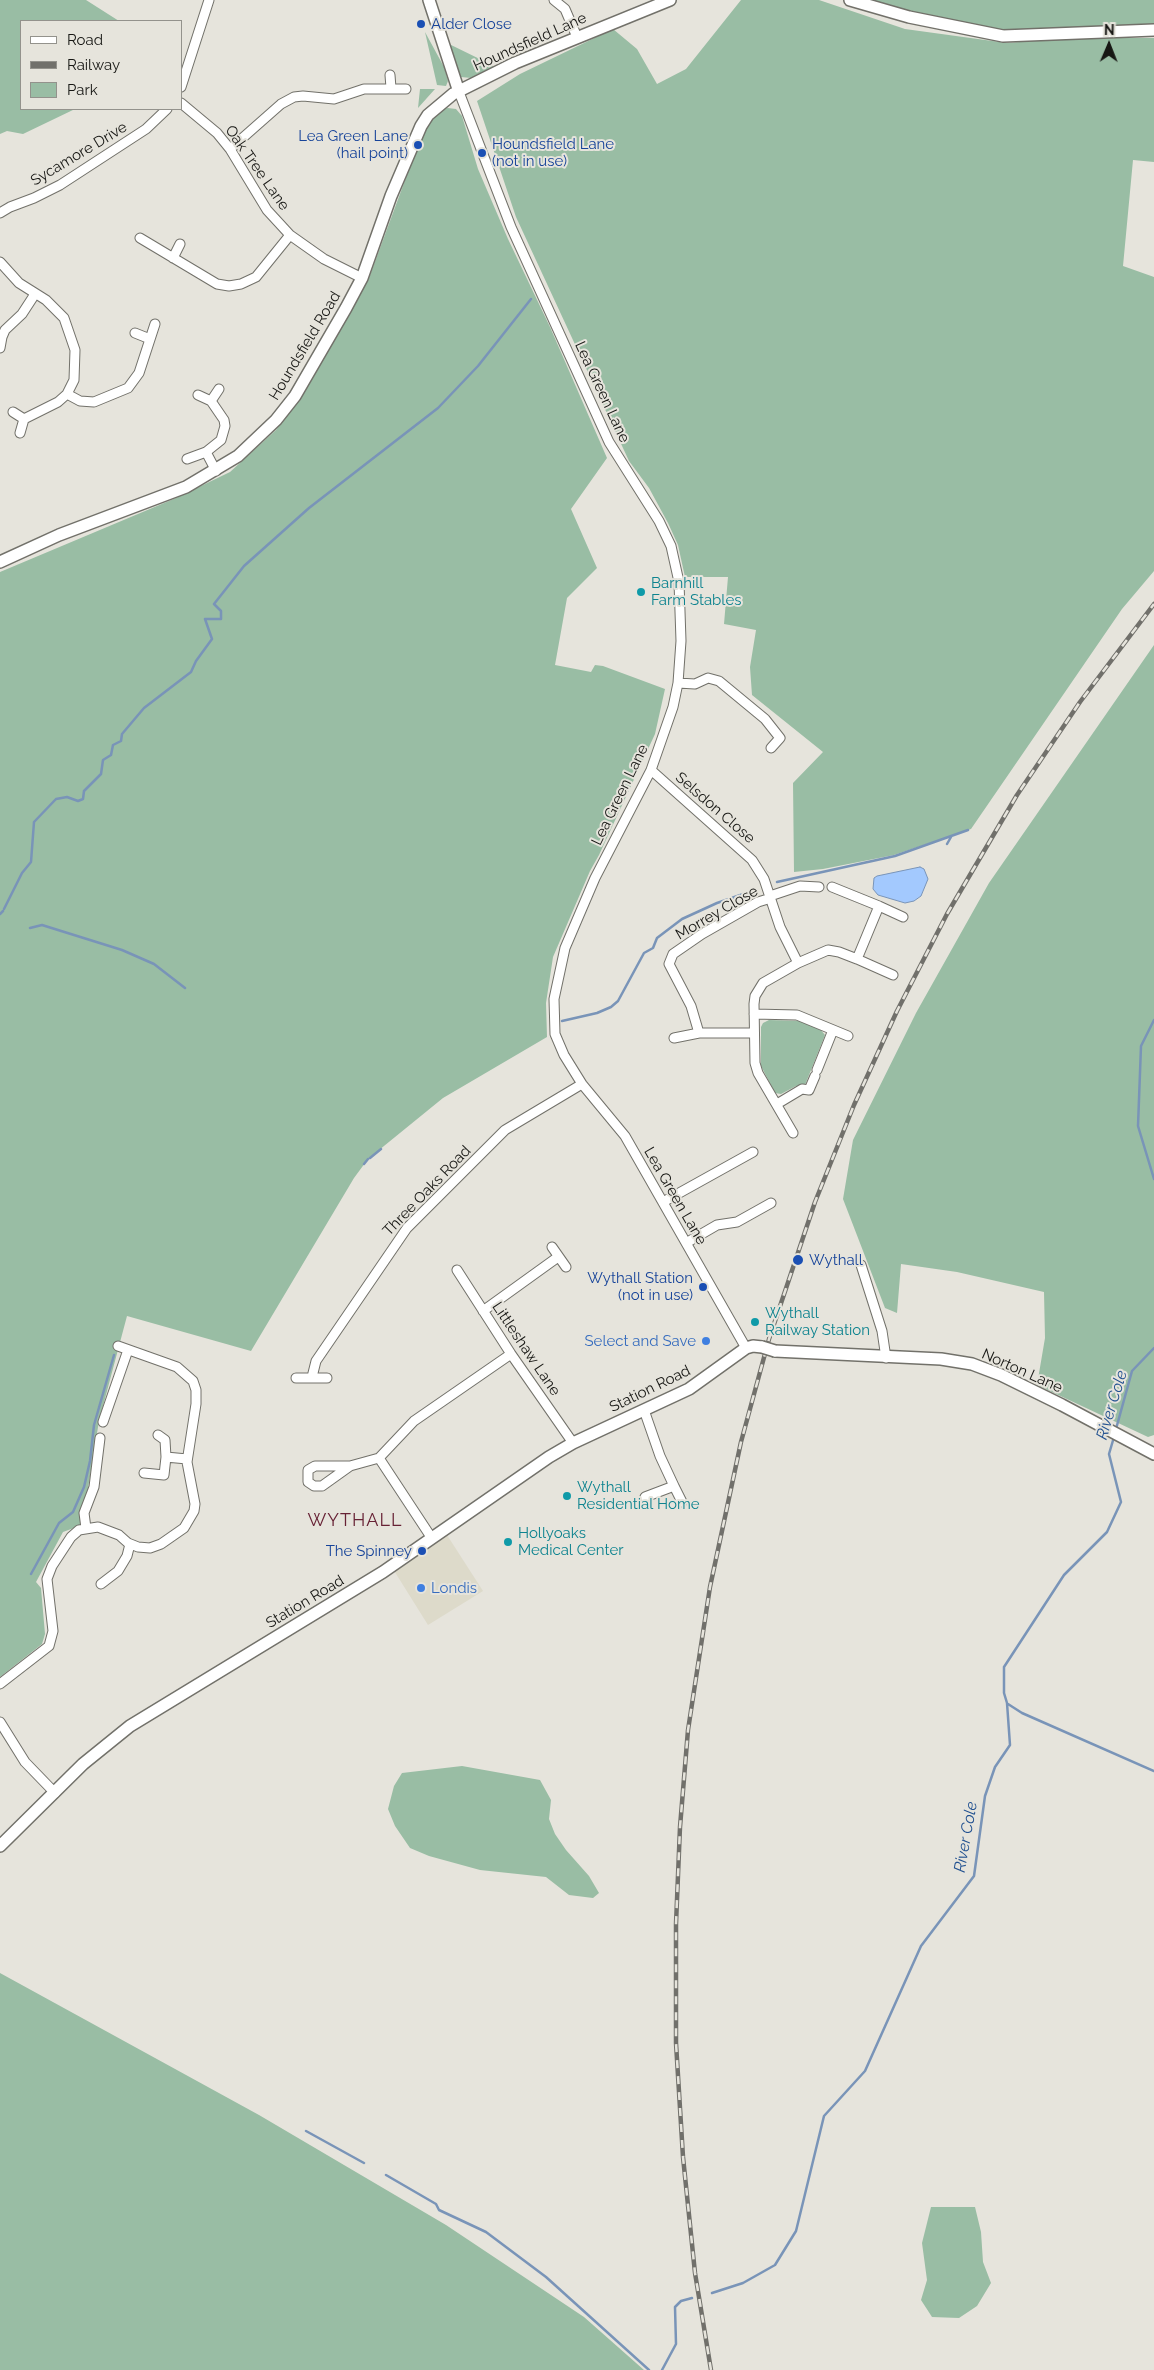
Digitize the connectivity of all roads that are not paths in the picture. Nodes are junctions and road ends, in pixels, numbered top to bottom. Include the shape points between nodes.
1 (209, 0) edge
2 (429, 0) edge
3 (554, 0) edge
4 (670, 0) edge
5 (850, 0) edge
6 (1154, 30) edge
7 (577, 37) junction
8 (390, 75) dead end
9 (182, 84) edge
10 (391, 88) junction
11 (406, 89) dead end
12 (459, 92) junction
13 (182, 104) edge
14 (166, 110) edge
15 (230, 149) junction
16 (0, 213) edge
17 (290, 235) junction
18 (140, 238) dead end
19 (180, 244) dead end
20 (173, 258) junction
21 (0, 262) edge
22 (362, 278) junction
23 (36, 294) junction
24 (155, 324) dead end
25 (135, 334) dead end
26 (1, 337) edge
27 (150, 339) junction
28 (0, 348) edge
29 (219, 389) dead end
30 (67, 394) junction
31 (198, 395) dead end
32 (211, 401) junction
33 (13, 412) dead end
34 (24, 419) junction
35 (20, 433) dead end
36 (206, 452) junction
37 (188, 459) dead end
38 (216, 471) junction
39 (0, 562) edge
40 (678, 683) junction
41 (771, 748) dead end
42 (651, 770) junction
43 (819, 887) dead end
44 (832, 887) dead end
45 (771, 897) junction
46 (879, 906) junction
47 (903, 917) dead end
48 (857, 959) junction
49 (798, 963) junction
50 (894, 975) dead end
51 (754, 1014) junction
52 (833, 1030) junction
53 (699, 1033) junction
54 (754, 1033) junction
55 (848, 1036) dead end
56 (674, 1038) dead end
57 (582, 1084) junction
58 (777, 1104) junction
59 (793, 1133) dead end
60 (753, 1152) dead end
61 (663, 1202) junction
62 (771, 1203) dead end
63 (686, 1243) junction
64 (552, 1247) dead end
65 (558, 1257) junction
66 (861, 1265) dead end
67 (566, 1267) dead end
68 (458, 1270) dead end
69 (483, 1311) junction
70 (118, 1346) dead end
71 (746, 1348) junction
72 (128, 1350) junction
73 (511, 1354) junction
74 (886, 1358) junction
75 (312, 1377) junction
76 (296, 1378) dead end
77 (327, 1378) dead end
78 (644, 1410) junction
79 (103, 1422) dead end
80 (158, 1435) dead end
81 (100, 1438) dead end
82 (573, 1443) junction
83 (1154, 1454) edge
84 (166, 1457) junction
85 (379, 1458) junction
86 (187, 1459) junction
87 (350, 1466) dead end
88 (144, 1473) dead end
89 (674, 1486) junction
90 (645, 1497) dead end
91 (682, 1502) dead end
92 (86, 1528) junction
93 (431, 1537) junction
94 (130, 1544) junction
95 (102, 1584) dead end
96 (0, 1684) edge
97 (0, 1722) edge
98 (55, 1793) junction
99 (0, 1846) edge

1 - 9 street
2 - 12 street
3 - 7 street via 565,9
4 - 7 street, Houndsfield Lane
5 - 6 street via 909,17 1003,36
7 - 12 street, Houndsfield Lane
8 - 10 street
10 - 11 street
10 - 15 street via 364,90 334,99 294,97 281,104
12 - 22 street, Houndsfield Road via 428,114 421,126 391,196
12 - 40 street, Lea Green Lane via 511,227 609,442 671,546 679,582 682,619
13 - 15 street, Oak Tree Lane via 208,123
14 - 16 street, Sycamore Drive via 146,129 60,185
15 - 17 street, Oak Tree Lane via 267,210
17 - 20 street via 256,277 241,284 217,284
17 - 22 street, Oak Tree Lane via 324,259
18 - 20 street
19 - 20 street
21 - 23 street via 19,283
22 - 38 street, Houndsfield Road via 306,378 285,408 253,443
23 - 26 street
23 - 30 street via 54,306 73,338 75,373
24 - 27 street
25 - 27 street
26 - 28 street
27 - 30 street via 139,373 128,388 94,402 80,401
29 - 32 street
30 - 34 street
31 - 32 street
32 - 36 street via 225,426 221,440
33 - 34 street
34 - 35 street
36 - 37 street
36 - 38 street
38 - 39 street, Houndsfield Road via 186,487 59,535
40 - 41 street via 695,684 708,678 719,681 765,719 780,738
40 - 42 street, Lea Green Lane
42 - 45 street, Selsdon Close via 752,860
42 - 57 street, Lea Green Lane via 594,878 563,954 555,987 553,1012 557,1038
43 - 45 street via 800,886
44 - 46 street
45 - 49 street, Selsdon Close via 780,927
45 - 53 street, Morrey Close via 702,934 670,959 670,968 691,1006
46 - 47 street
46 - 48 street
48 - 49 street via 828,950
48 - 50 street
49 - 51 street via 762,983 755,996
51 - 52 street via 797,1015
51 - 54 street
52 - 55 street
52 - 58 street via 809,1090 802,1089
53 - 54 street
53 - 56 street
54 - 58 street via 756,1068
57 - 61 street, Lea Green Lane via 625,1136
57 - 75 street, Three Oaks Road via 505,1130 407,1228 316,1361
58 - 59 street
60 - 61 street
61 - 63 street, Lea Green Lane
62 - 63 street via 737,1222 716,1225
63 - 71 street, Lea Green Lane
64 - 65 street
65 - 67 street
65 - 69 street
66 - 74 street via 883,1333
68 - 69 street, Littleshaw Lane
69 - 73 street, Littleshaw Lane
70 - 72 street
71 - 74 street, Norton Lane, bridge
71 - 78 street, Station Road via 689,1389
72 - 79 street
72 - 86 street via 177,1367 192,1380 196,1404
73 - 82 street, Littleshaw Lane
73 - 85 street via 414,1421
74 - 83 street, Norton Lane via 947,1360 983,1368 1106,1427
75 - 76 street
75 - 77 street
78 - 82 street, Station Road
78 - 89 street
80 - 84 street via 165,1440
81 - 92 street via 94,1487 84,1513
82 - 93 street, Station Road
84 - 86 street
84 - 88 street via 164,1475
85 - 87 street
85 - 93 street
86 - 94 street via 195,1504 191,1518 184,1528 161,1544 150,1548
89 - 90 street
89 - 91 street
92 - 94 street via 108,1529
92 - 96 street via 71,1537 47,1579 53,1631 49,1646
93 - 98 street, Station Road via 372,1579 130,1726 83,1764
94 - 95 street via 118,1571
97 - 98 street via 25,1762
98 - 99 street, Station Road

